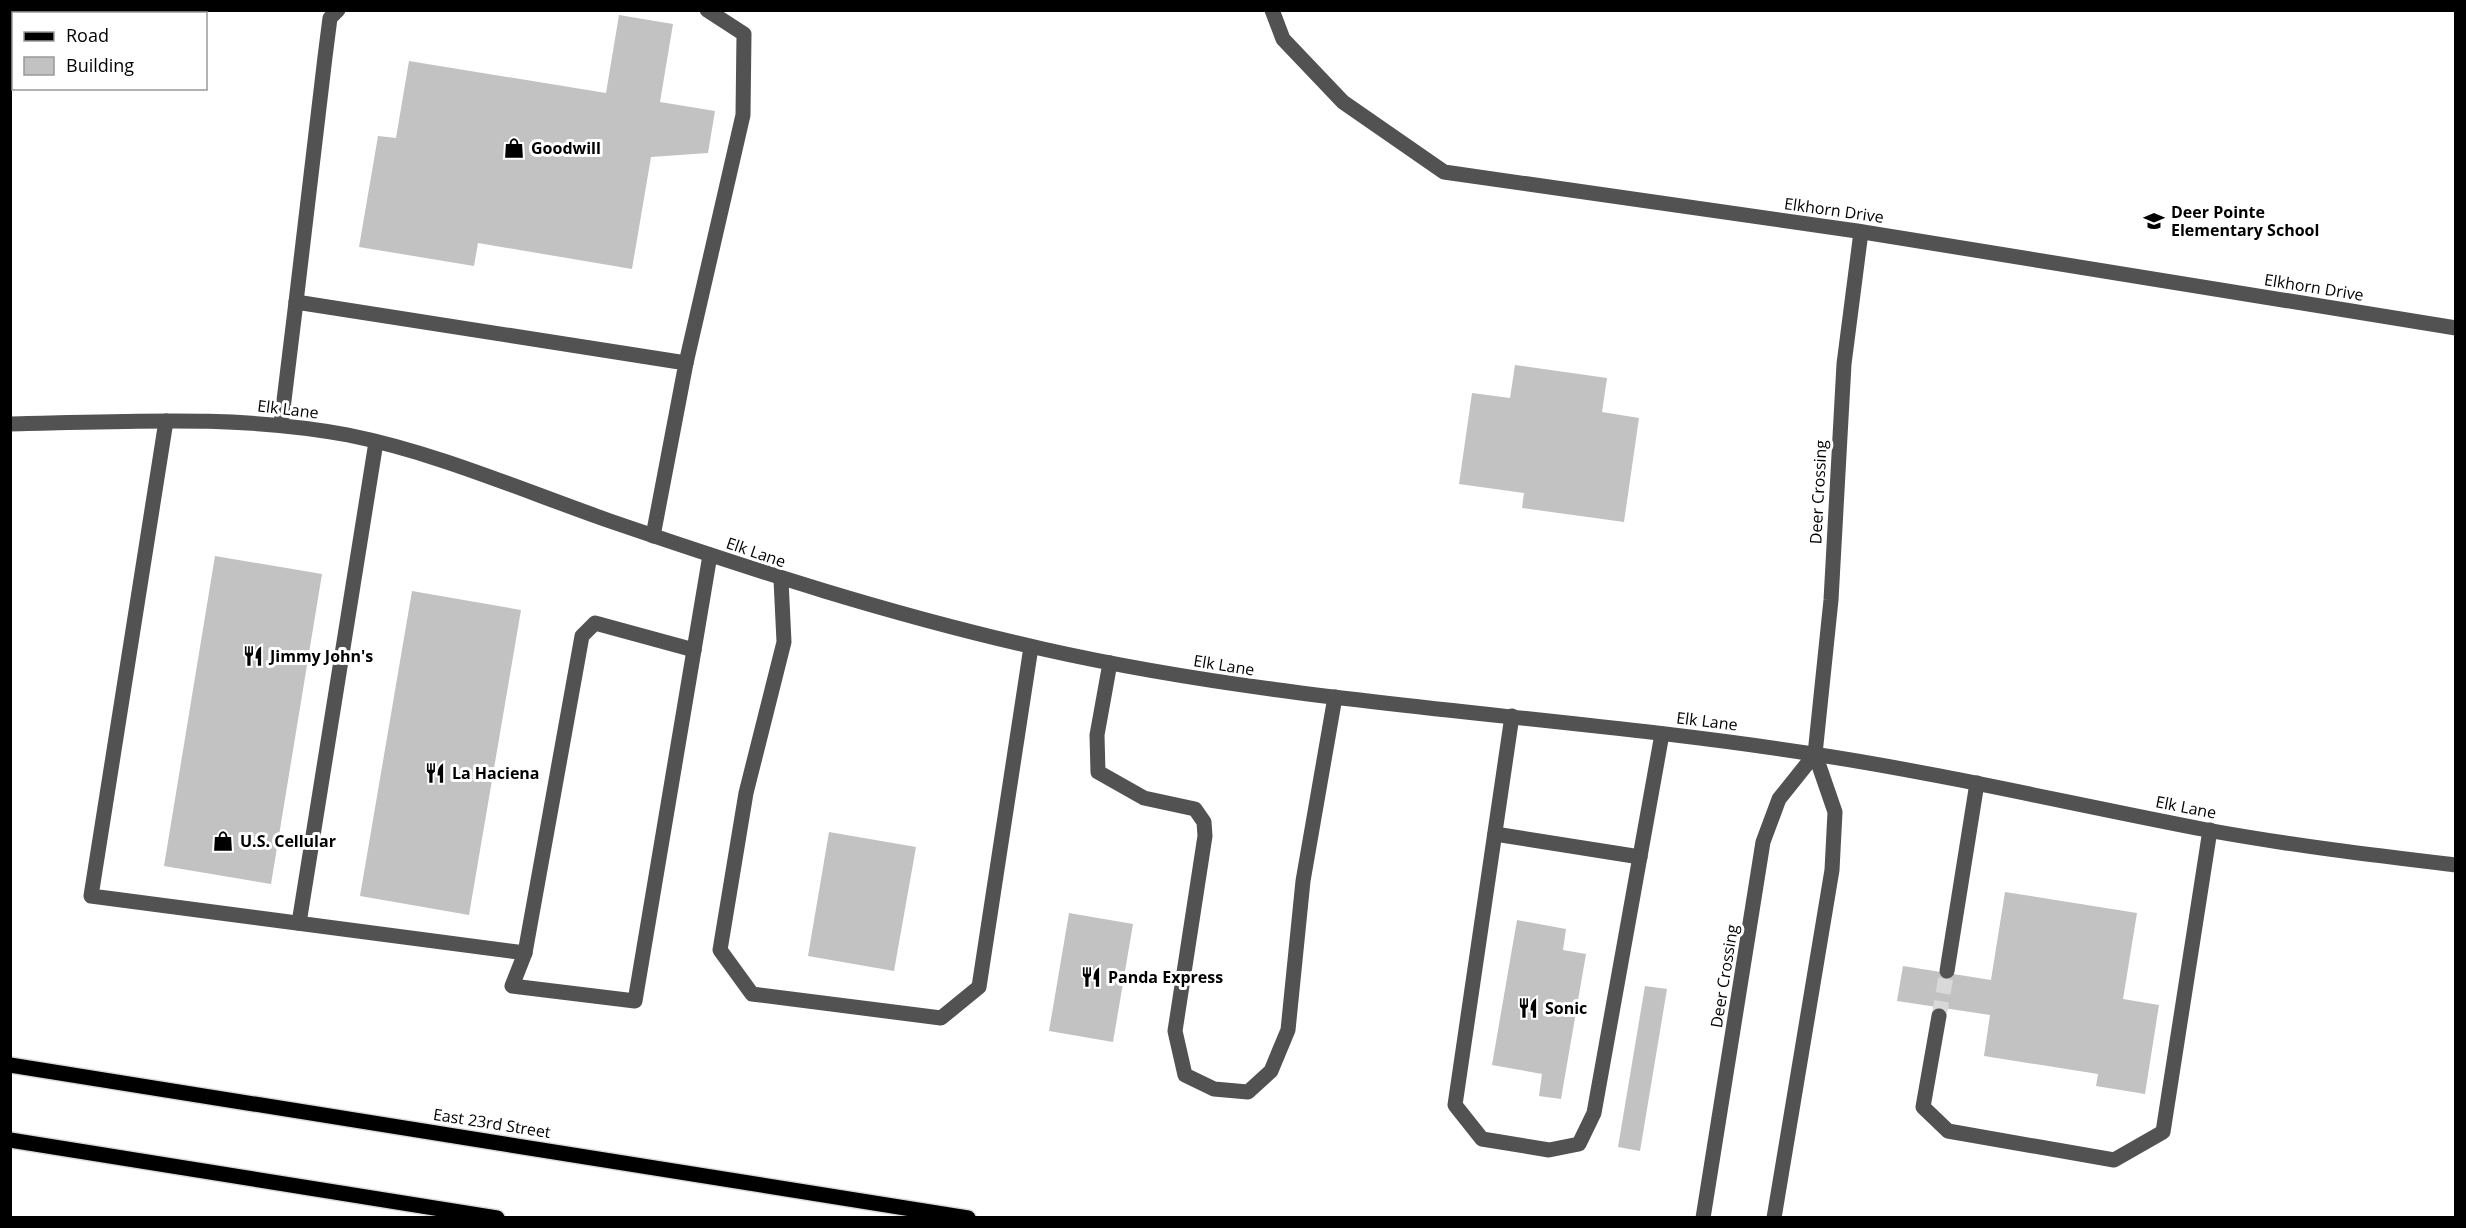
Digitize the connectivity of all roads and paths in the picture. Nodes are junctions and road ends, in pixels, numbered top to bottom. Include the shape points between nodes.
1 (338, 10) edge
2 (707, 10) edge
3 (1272, 10) edge
4 (1861, 232) junction
5 (296, 302) junction
6 (2456, 328) edge
7 (686, 363) junction
8 (166, 422) junction
9 (10, 424) edge
10 (281, 425) junction
11 (376, 442) junction
12 (652, 536) junction
13 (710, 555) junction
14 (781, 580) junction
15 (1031, 647) junction
16 (694, 650) junction
17 (1110, 663) junction
18 (1335, 697) junction
19 (1512, 716) junction
20 (1662, 734) junction
21 (1815, 754) junction
22 (1977, 783) junction
23 (2210, 830) junction
24 (1495, 834) junction
25 (1640, 857) junction
26 (2456, 865) edge
27 (299, 923) junction
28 (525, 953) junction
29 (1947, 971) tunnel mouth
30 (1938, 1016) tunnel mouth
31 (10, 1065) edge
32 (10, 1140) edge
33 (497, 1218) edge
34 (968, 1218) edge
35 (1703, 1218) edge
36 (1774, 1218) edge

1 - 5 street via 330,18
2 - 7 street via 744,34 743,115
3 - 4 street, Elkhorn Drive via 1283,39 1343,102 1444,172
4 - 6 street, Elkhorn Drive
4 - 21 street, Deer Crossing via 1844,364 1830,609
5 - 7 street
5 - 10 street
7 - 12 street
8 - 9 street, Elk Lane
8 - 10 street, Elk Lane
8 - 27 street via 91,896
10 - 11 street, Elk Lane
11 - 12 street, Elk Lane via 448,463
11 - 27 street
12 - 13 street, Elk Lane
13 - 14 street, Elk Lane
13 - 16 street
14 - 15 street, Elk Lane
14 - 15 street via 784,642 747,793 720,950 752,994 941,1018 979,987
15 - 17 street, Elk Lane
16 - 28 street via 595,623 582,636
16 - 28 street via 635,1001 512,987
17 - 18 street, Elk Lane via 1258,689
17 - 18 street via 1097,735 1098,772 1144,798 1195,809 1204,822 1175,1031 1185,1075 1214,1089 1248,1092 1271,1071 1287,1030 1303,880
18 - 19 street, Elk Lane
19 - 20 street, Elk Lane
19 - 24 street
20 - 21 street, Elk Lane
20 - 25 street
21 - 22 street, Elk Lane
21 - 35 street, Deer Crossing via 1779,799 1763,842
21 - 36 street, Deer Crossing via 1835,812 1832,870
22 - 23 street, Elk Lane
22 - 29 street
23 - 26 street, Elk Lane
23 - 30 street via 2163,1132 2114,1160 1948,1131 1923,1107
24 - 25 street
24 - 25 street via 1455,1105 1482,1139 1549,1150 1579,1144 1594,1113
27 - 28 street
31 - 34 main road, East 23rd Street
32 - 33 main road

